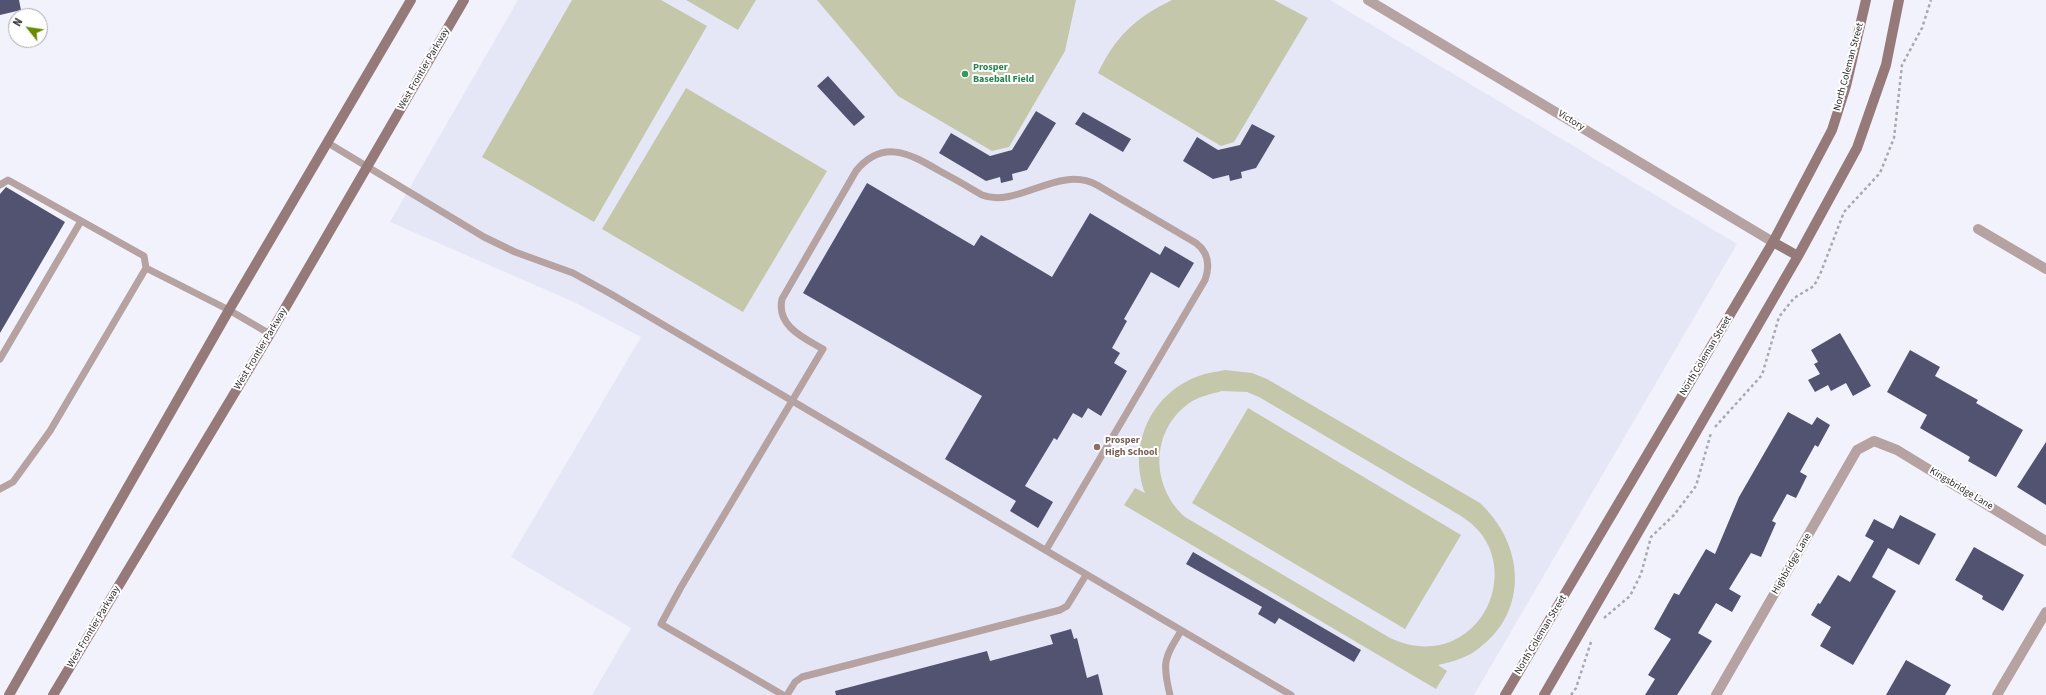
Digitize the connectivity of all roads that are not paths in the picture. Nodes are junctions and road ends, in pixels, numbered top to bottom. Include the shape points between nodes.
1 (411, 0) edge
2 (464, 0) edge
3 (1368, 0) edge
4 (1866, 0) edge
5 (1899, 0) edge
6 (328, 143) junction
7 (368, 167) junction
8 (0, 185) edge
9 (81, 221) junction
10 (1978, 229) dead end
11 (1773, 242) junction
12 (1798, 256) junction
13 (146, 268) junction
14 (2046, 269) edge
15 (229, 310) junction
16 (270, 334) junction
17 (0, 359) edge
18 (793, 399) junction
19 (1874, 441) joint
20 (0, 489) edge
21 (2046, 541) edge
22 (1046, 550) junction
23 (1086, 575) junction
24 (2046, 612) edge
25 (1181, 631) junction
26 (9, 695) edge
27 (53, 695) edge
28 (783, 695) edge
29 (787, 695) edge
30 (1170, 695) edge
31 (1291, 695) edge
32 (1506, 695) edge
33 (1544, 695) edge
34 (1716, 695) edge
35 (1997, 695) edge

1 - 6 street
2 - 7 street, West Frontier Parkway
3 - 11 street, Victory
4 - 11 street, North Coleman Street via 1846,86 1832,130
5 - 12 street via 1886,66 1857,148
6 - 7 lane
6 - 15 street
7 - 16 street, West Frontier Parkway
7 - 18 lane via 484,237 591,282
8 - 9 lane via 8,180
9 - 13 lane via 144,256
9 - 17 lane
10 - 14 street
11 - 12 street
11 - 32 street, North Coleman Street
12 - 33 street
13 - 15 lane
13 - 20 lane via 50,432 14,482
15 - 16 lane
15 - 26 street
16 - 27 street, West Frontier Parkway
18 - 22 lane
18 - 22 lane via 823,349 788,325 781,312 782,299 856,171 867,160 881,153 898,152 914,156 982,195 993,198 1069,179 1083,179 1196,243 1207,256 1208,267 1204,280
18 - 28 lane via 661,624
19 - 21 street, Kingsbridge Lane via 1897,450
19 - 34 street, Highbridge Lane via 1858,450
22 - 23 lane
23 - 25 lane
23 - 29 lane via 1067,606 1060,610 802,677 795,682
24 - 35 street
25 - 30 lane via 1164,663
25 - 31 lane

